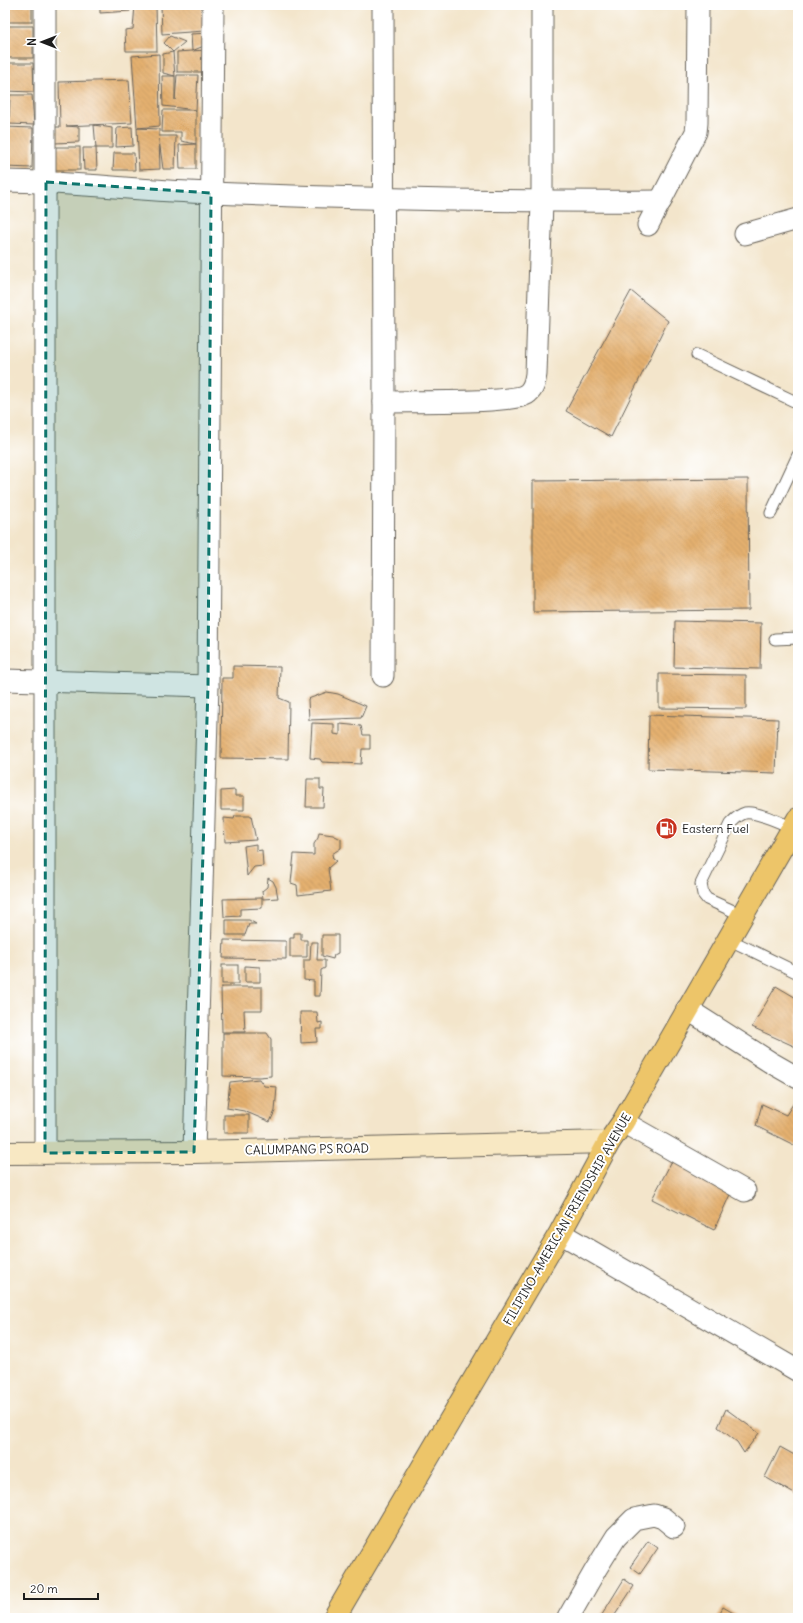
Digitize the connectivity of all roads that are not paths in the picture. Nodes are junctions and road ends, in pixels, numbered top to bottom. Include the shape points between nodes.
1 (45, 5) edge
2 (213, 5) edge
3 (383, 5) edge
4 (542, 5) edge
5 (698, 5) edge
6 (5, 181) edge
7 (46, 182) junction
8 (211, 193) junction
9 (383, 199) junction
10 (661, 201) junction
11 (542, 202) junction
12 (798, 218) edge
13 (648, 224) dead end
14 (745, 234) dead end
15 (697, 355) dead end
16 (384, 402) junction
17 (798, 403) edge
18 (798, 455) edge
19 (771, 512) dead end
20 (798, 638) edge
21 (775, 639) dead end
22 (383, 676) dead end
23 (5, 680) edge
24 (46, 682) junction
25 (208, 686) junction
26 (795, 823) edge
27 (742, 915) junction
28 (728, 939) junction
29 (798, 973) edge
30 (688, 1009) junction
31 (798, 1078) edge
32 (623, 1122) junction
33 (609, 1142) junction
34 (194, 1152) junction
35 (5, 1153) edge
36 (46, 1153) junction
37 (745, 1191) dead end
38 (560, 1233) junction
39 (798, 1371) edge
40 (674, 1527) dead end
41 (334, 1618) edge
42 (568, 1618) edge

1 - 7 street
2 - 8 street
3 - 9 street
4 - 11 street
5 - 10 street via 696,132
6 - 7 street
7 - 8 street
7 - 24 street
8 - 9 street
8 - 25 street
9 - 11 street
9 - 16 street
10 - 11 street
10 - 13 street
11 - 16 street via 536,374 533,386 527,394 496,400
12 - 14 street
15 - 17 lane
16 - 22 street
18 - 19 lane
20 - 21 lane
23 - 24 street
24 - 25 street
24 - 36 street
25 - 34 street
26 - 27 main road, FILIPINO-AMERICAN FRIENDSHIP AVENUE
26 - 27 lane via 753,813 738,816 730,824 701,884 707,900
27 - 28 main road, FILIPINO-AMERICAN FRIENDSHIP AVENUE
28 - 29 lane
28 - 30 main road, FILIPINO-AMERICAN FRIENDSHIP AVENUE
30 - 31 street
30 - 32 main road, FILIPINO-AMERICAN FRIENDSHIP AVENUE
32 - 33 main road, FILIPINO-AMERICAN FRIENDSHIP AVENUE
32 - 37 street
33 - 34 street, CALUMPANG PS ROAD
33 - 38 main road, FILIPINO-AMERICAN FRIENDSHIP AVENUE
34 - 36 street, CALUMPANG PS ROAD
35 - 36 street, CALUMPANG PS ROAD
38 - 39 street
38 - 41 main road, FILIPINO-AMERICAN FRIENDSHIP AVENUE
40 - 42 street via 654,1515 634,1519 616,1537

